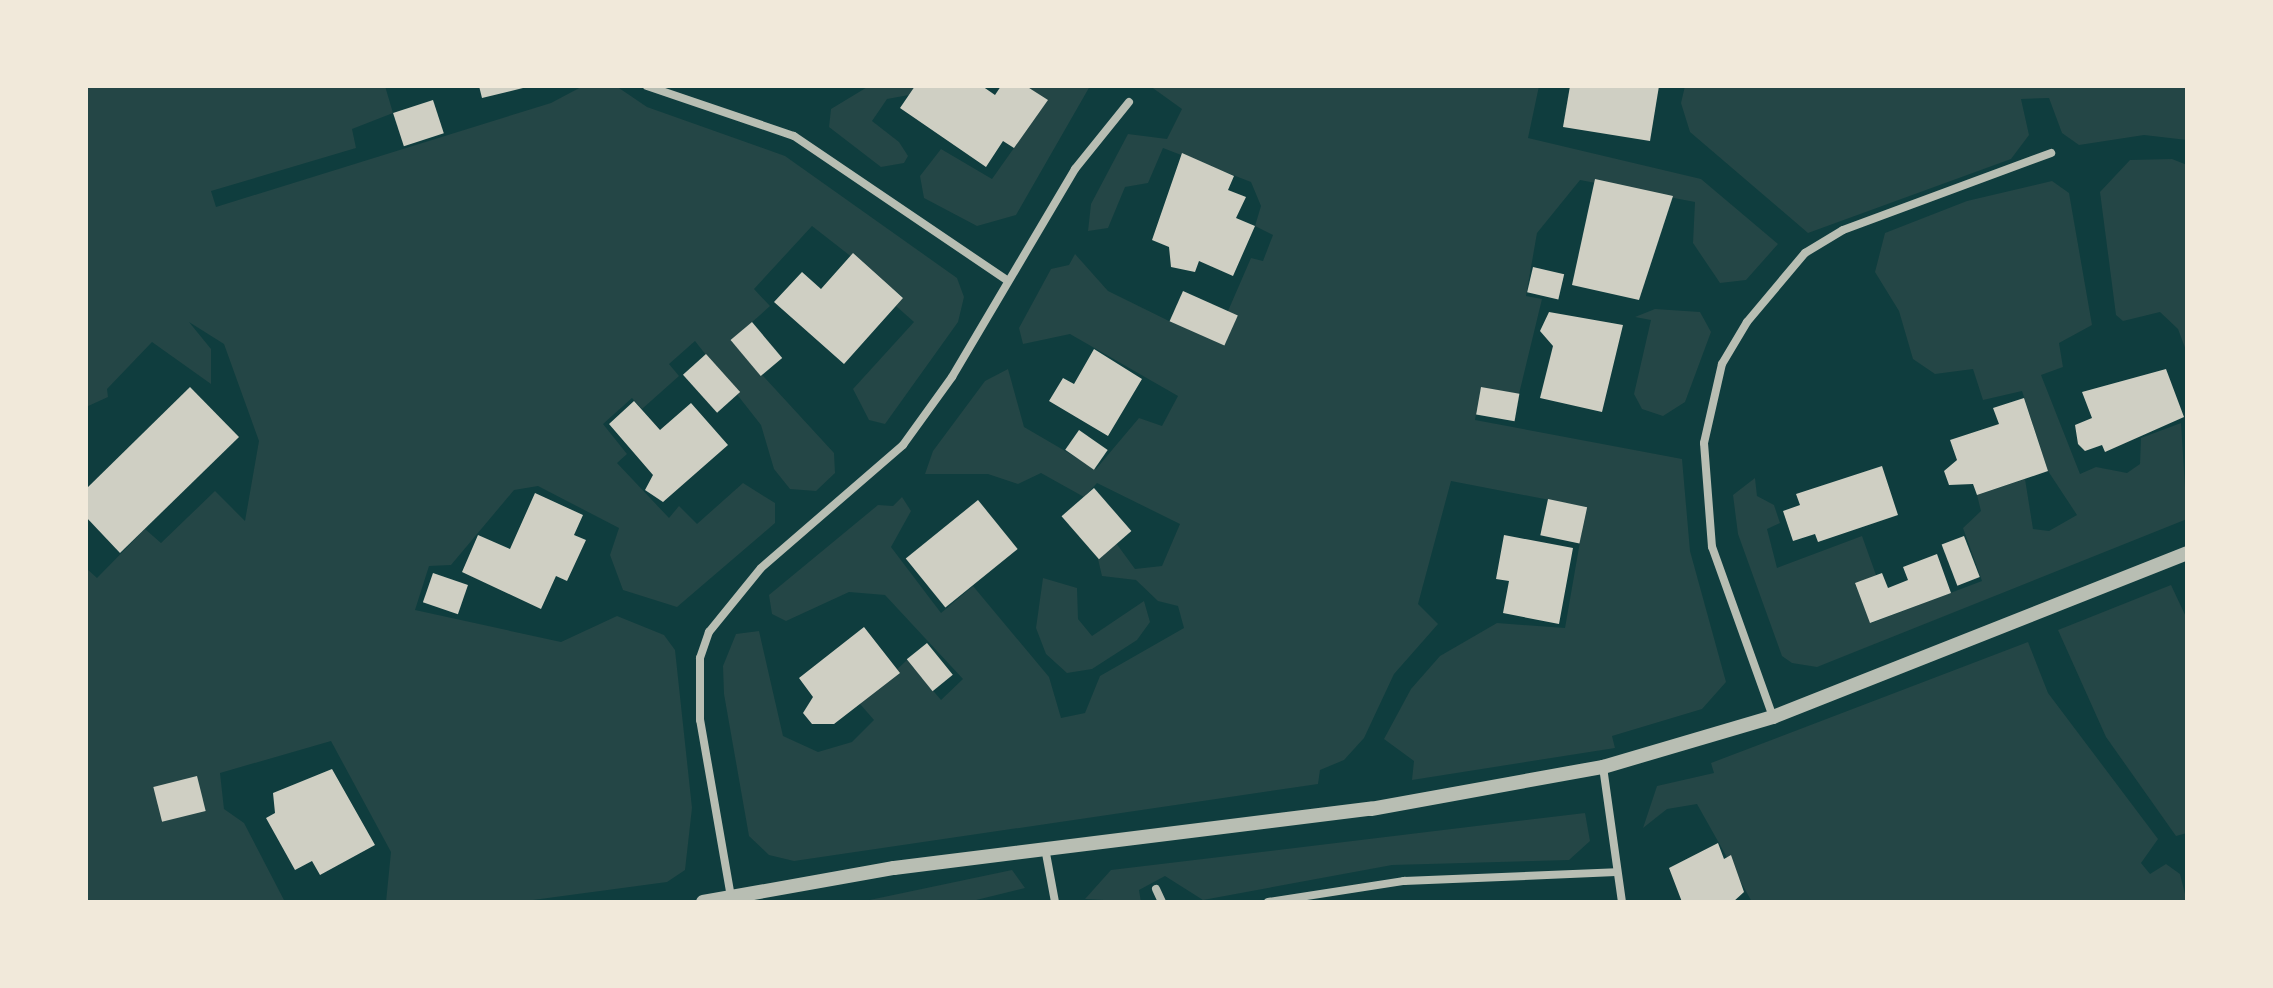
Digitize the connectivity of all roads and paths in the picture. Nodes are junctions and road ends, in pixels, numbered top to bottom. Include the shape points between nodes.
1 (647, 86) edge
2 (1129, 102) dead end
3 (2051, 153) dead end
4 (1008, 281) junction
5 (2187, 553) edge
6 (1773, 717) junction
7 (1603, 767) junction
8 (1045, 847) junction
9 (1616, 872) junction
10 (1156, 889) dead end
11 (731, 897) junction
12 (703, 902) edge
13 (1055, 902) edge
14 (1162, 902) edge
15 (1268, 902) edge
16 (1622, 902) edge

1 - 4 street via 794,136
2 - 4 street via 1075,169
3 - 6 street via 1843,230 1805,253 1754,311 1722,364 1704,443 1712,547
4 - 11 street via 903,445 730,597 709,632 700,658 700,720
5 - 6 street
6 - 7 street
7 - 8 street via 1371,809
7 - 9 street
8 - 11 street
8 - 13 street
9 - 15 street via 1404,881
9 - 16 street
10 - 14 street
11 - 12 street

